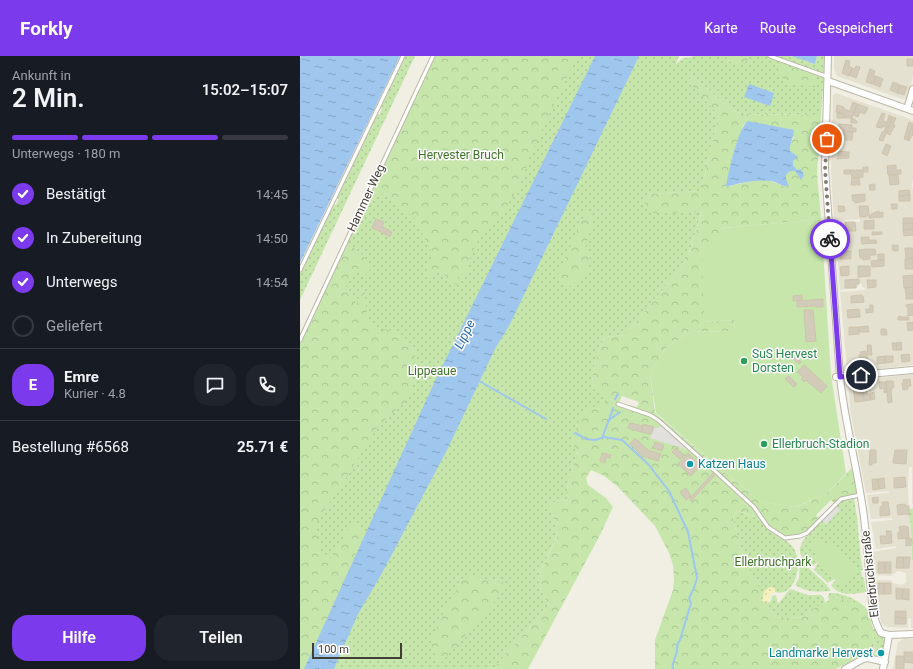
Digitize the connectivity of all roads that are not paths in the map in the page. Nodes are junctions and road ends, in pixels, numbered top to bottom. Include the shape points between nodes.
1 (403, 56) edge
2 (433, 56) edge
3 (770, 56) edge
4 (828, 56) edge
5 (828, 79) junction
6 (913, 89) edge
7 (910, 110) edge
8 (300, 270) edge
9 (300, 340) edge
10 (913, 370) edge
11 (838, 377) junction
12 (618, 404) dead end
13 (860, 494) junction
14 (913, 634) edge
15 (889, 635) junction
16 (885, 662) junction
17 (845, 669) edge
18 (884, 669) edge

1 - 8 lane
2 - 9 lane, Hammer Weg
3 - 5 lane
4 - 5 street, Ellerbruchstraße
5 - 7 street
5 - 11 street, Ellerbruchstraße via 825,169
6 - 7 street
10 - 11 street
11 - 13 street, Ellerbruchstraße
12 - 13 lane via 658,420 754,507 768,527 785,538 807,533 841,499
13 - 15 street, Ellerbruchstraße via 876,625 882,633
14 - 15 street
15 - 16 street
16 - 17 street via 868,658
16 - 18 street

